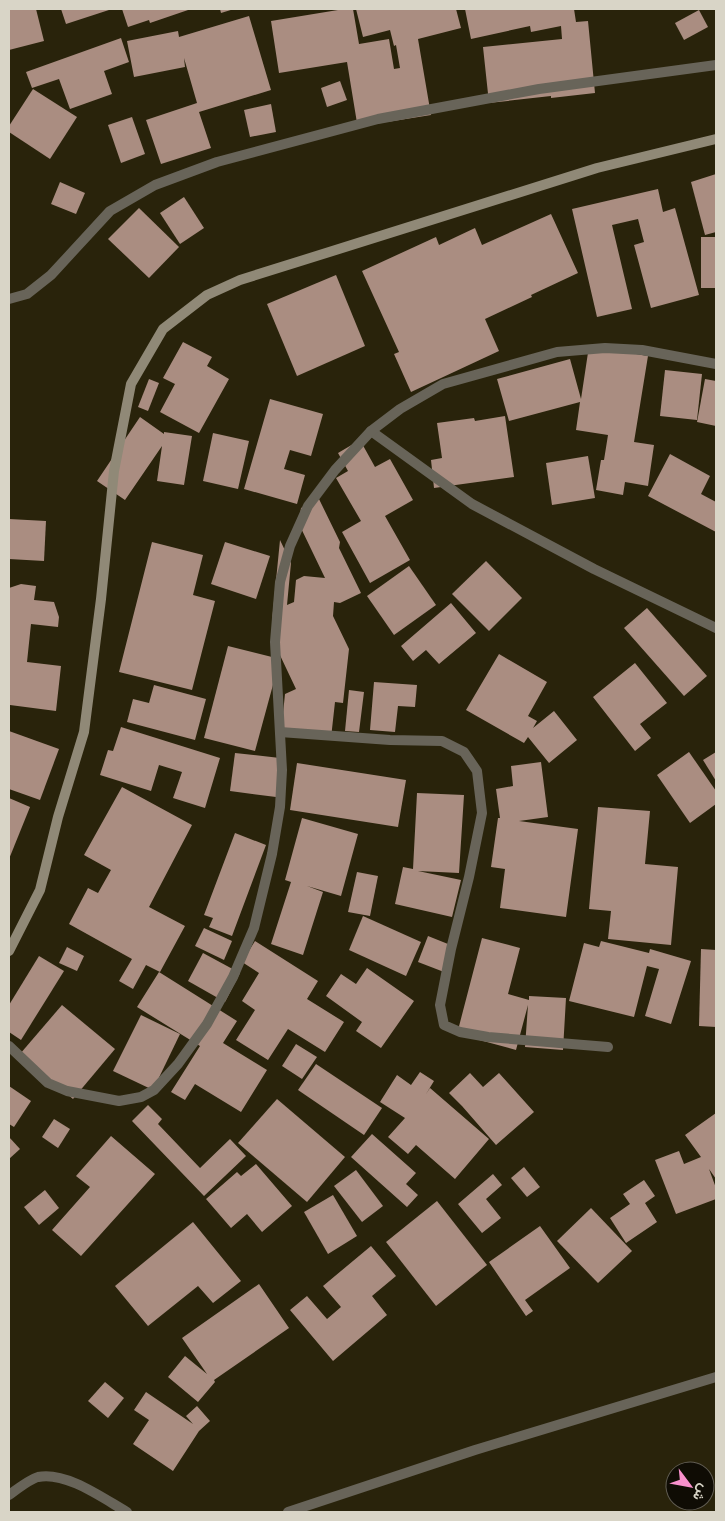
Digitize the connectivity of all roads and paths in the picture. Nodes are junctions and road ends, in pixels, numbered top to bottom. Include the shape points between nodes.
1 (716, 65) edge
2 (716, 139) edge
3 (9, 299) edge
4 (716, 364) edge
5 (371, 431) junction
6 (716, 628) edge
7 (280, 732) junction
8 (9, 951) edge
9 (9, 1046) edge
10 (608, 1047) dead end
11 (716, 1377) edge
12 (9, 1495) edge
13 (127, 1512) edge
14 (288, 1512) edge

1 - 3 street via 539,89 378,119 217,162 154,185 110,211 51,275 27,294
2 - 8 street via 597,168 240,280 207,295 163,329 131,384 116,461 84,732 58,816 40,890
4 - 5 street via 642,350 605,348 557,352 443,384 400,408
5 - 6 street via 472,504 594,569
5 - 7 street via 308,506 290,546 280,582 275,642
7 - 9 street via 280,807 254,928 233,977 178,1064 154,1090 141,1097 119,1101 67,1091 48,1083
7 - 10 street via 442,741 464,752 477,771 482,813 440,1004 444,1025 460,1032 488,1037
11 - 14 street via 475,1450
12 - 13 street via 37,1477 56,1476 84,1487

